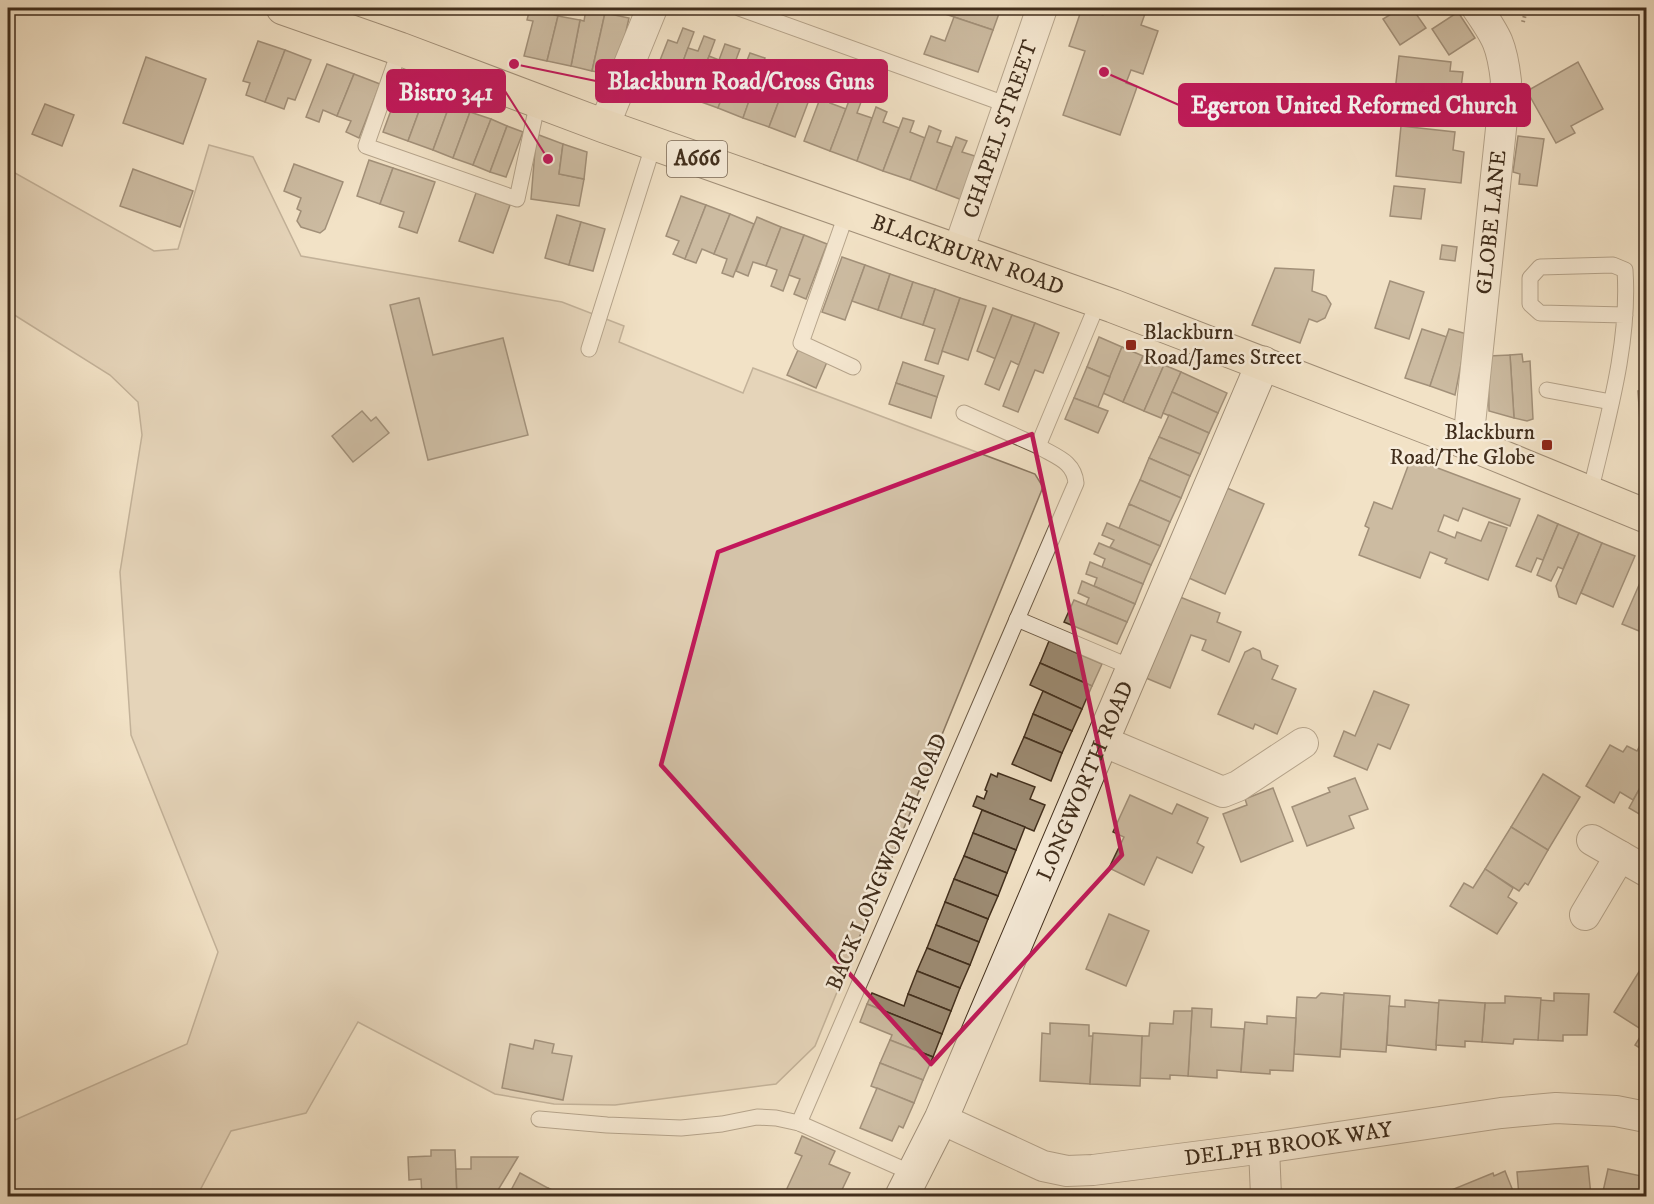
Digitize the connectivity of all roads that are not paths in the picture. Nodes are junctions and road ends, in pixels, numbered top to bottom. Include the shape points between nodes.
1 (283, 8) edge
2 (652, 8) edge
3 (739, 8) edge
4 (1042, 8) edge
5 (1477, 8) edge
6 (400, 49) junction
7 (538, 101) junction
8 (1008, 105) junction
9 (604, 126) junction
10 (654, 143) junction
11 (847, 212) junction
12 (958, 251) junction
13 (1099, 300) junction
14 (1625, 315) junction
15 (589, 349) dead end
16 (1263, 363) junction
17 (853, 367) dead end
18 (1547, 390) dead end
19 (1611, 402) junction
20 (964, 413) dead end
21 (1468, 443) junction
22 (1038, 446) junction
23 (1590, 493) junction
24 (1647, 516) edge
25 (1017, 619) junction
26 (1133, 668) junction
27 (1102, 741) junction
28 (1303, 743) dead end
29 (1592, 840) dead end
30 (1620, 856) junction
31 (1647, 872) edge
32 (1585, 915) dead end
33 (1647, 1117) edge
34 (539, 1119) dead end
35 (941, 1119) junction
36 (799, 1123) junction
37 (1264, 1148) junction
38 (908, 1185) edge
39 (1266, 1197) edge

1 - 6 highway, BLACKBURN ROAD / A666
2 - 9 street
3 - 8 lane
4 - 8 street, CHAPEL STREET
5 - 21 street, GLOBE LANE via 1503,52 1506,81
6 - 7 highway, BLACKBURN ROAD / A666
6 - 7 lane via 366,146 517,199
7 - 9 highway, BLACKBURN ROAD / A666
8 - 12 street, CHAPEL STREET
9 - 10 highway, BLACKBURN ROAD / A666
10 - 11 highway, BLACKBURN ROAD / A666
10 - 15 lane
11 - 12 highway, BLACKBURN ROAD / A666
11 - 17 lane via 801,343
12 - 13 highway, BLACKBURN ROAD / A666
13 - 16 highway, BLACKBURN ROAD / A666
13 - 22 lane
14 - 14 lane via 1625,270 1613,265 1539,267 1530,278 1530,304 1540,313
14 - 19 lane
16 - 21 highway, BLACKBURN ROAD / A666
16 - 26 street, LONGWORTH ROAD
18 - 19 lane
19 - 23 lane
20 - 22 lane
21 - 23 highway, BLACKBURN ROAD / A666
22 - 25 lane, BACK LONGWORTH ROAD via 1069,464 1076,483
23 - 24 highway, BLACKBURN ROAD / A666
25 - 26 lane
25 - 36 lane, BACK LONGWORTH ROAD
26 - 27 street, LONGWORTH ROAD
27 - 28 street via 1223,792
27 - 35 street, LONGWORTH ROAD
29 - 30 street
30 - 31 street
30 - 32 street
33 - 37 street, DELPH BROOK WAY via 1556,1108
34 - 36 lane via 681,1128 756,1117
35 - 37 street, DELPH BROOK WAY via 1043,1166 1067,1172
35 - 38 street, LONGWORTH ROAD
36 - 38 lane
37 - 39 street

